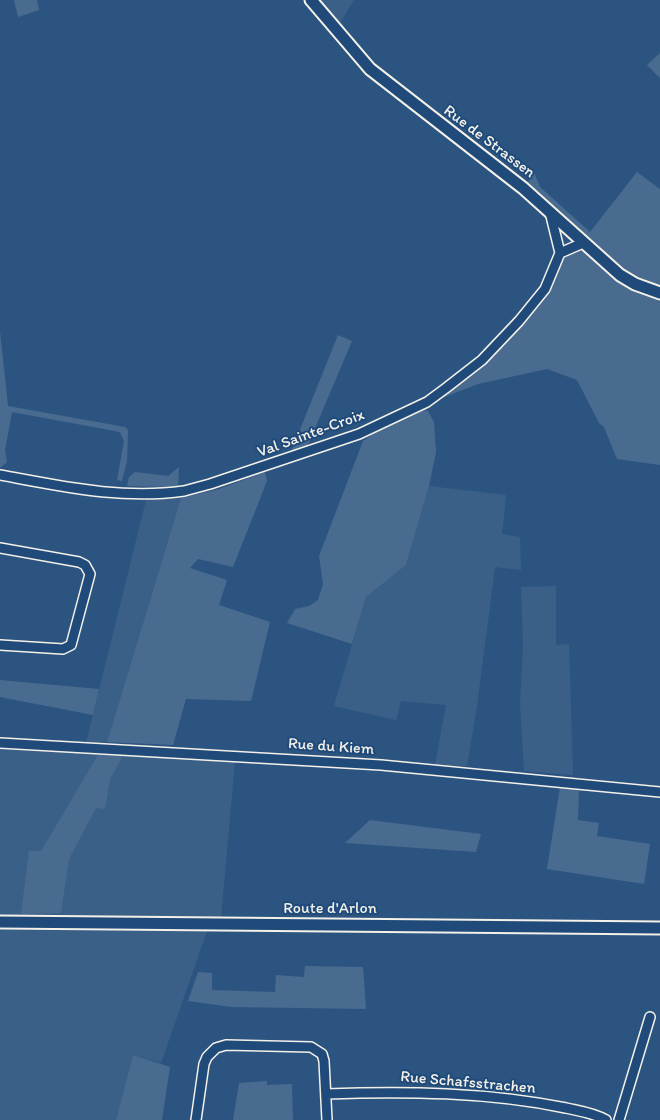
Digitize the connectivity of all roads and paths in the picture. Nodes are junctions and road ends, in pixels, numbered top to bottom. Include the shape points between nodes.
1 (311, 0) edge
2 (549, 210) junction
3 (583, 242) junction
4 (560, 252) junction
5 (660, 293) edge
6 (0, 475) edge
7 (0, 548) edge
8 (0, 645) edge
9 (0, 743) edge
10 (660, 792) edge
11 (0, 922) edge
12 (660, 928) edge
13 (650, 1017) dead end
14 (326, 1094) junction
15 (196, 1120) edge
16 (327, 1120) edge
17 (606, 1120) edge
18 (619, 1120) edge

1 - 2 main road, Rue de Strassen via 358,58 382,80
2 - 3 main road, Rue de Strassen
2 - 4 street
3 - 4 street
3 - 5 main road, Rue de Strassen via 620,275
4 - 6 street, Val Sainte-Croix via 545,289 482,360 428,402 350,437 210,484 164,494 111,494
7 - 8 street via 79,562 85,564 90,574 72,645 63,649
9 - 10 street, Rue du Kiem via 362,764
11 - 12 main road, Route d'Arlon
13 - 18 street
14 - 15 street via 324,1061 316,1049 226,1045 210,1053 204,1064
14 - 16 street
14 - 17 street, Rue Schafsstrachen via 411,1092 502,1098 554,1106

